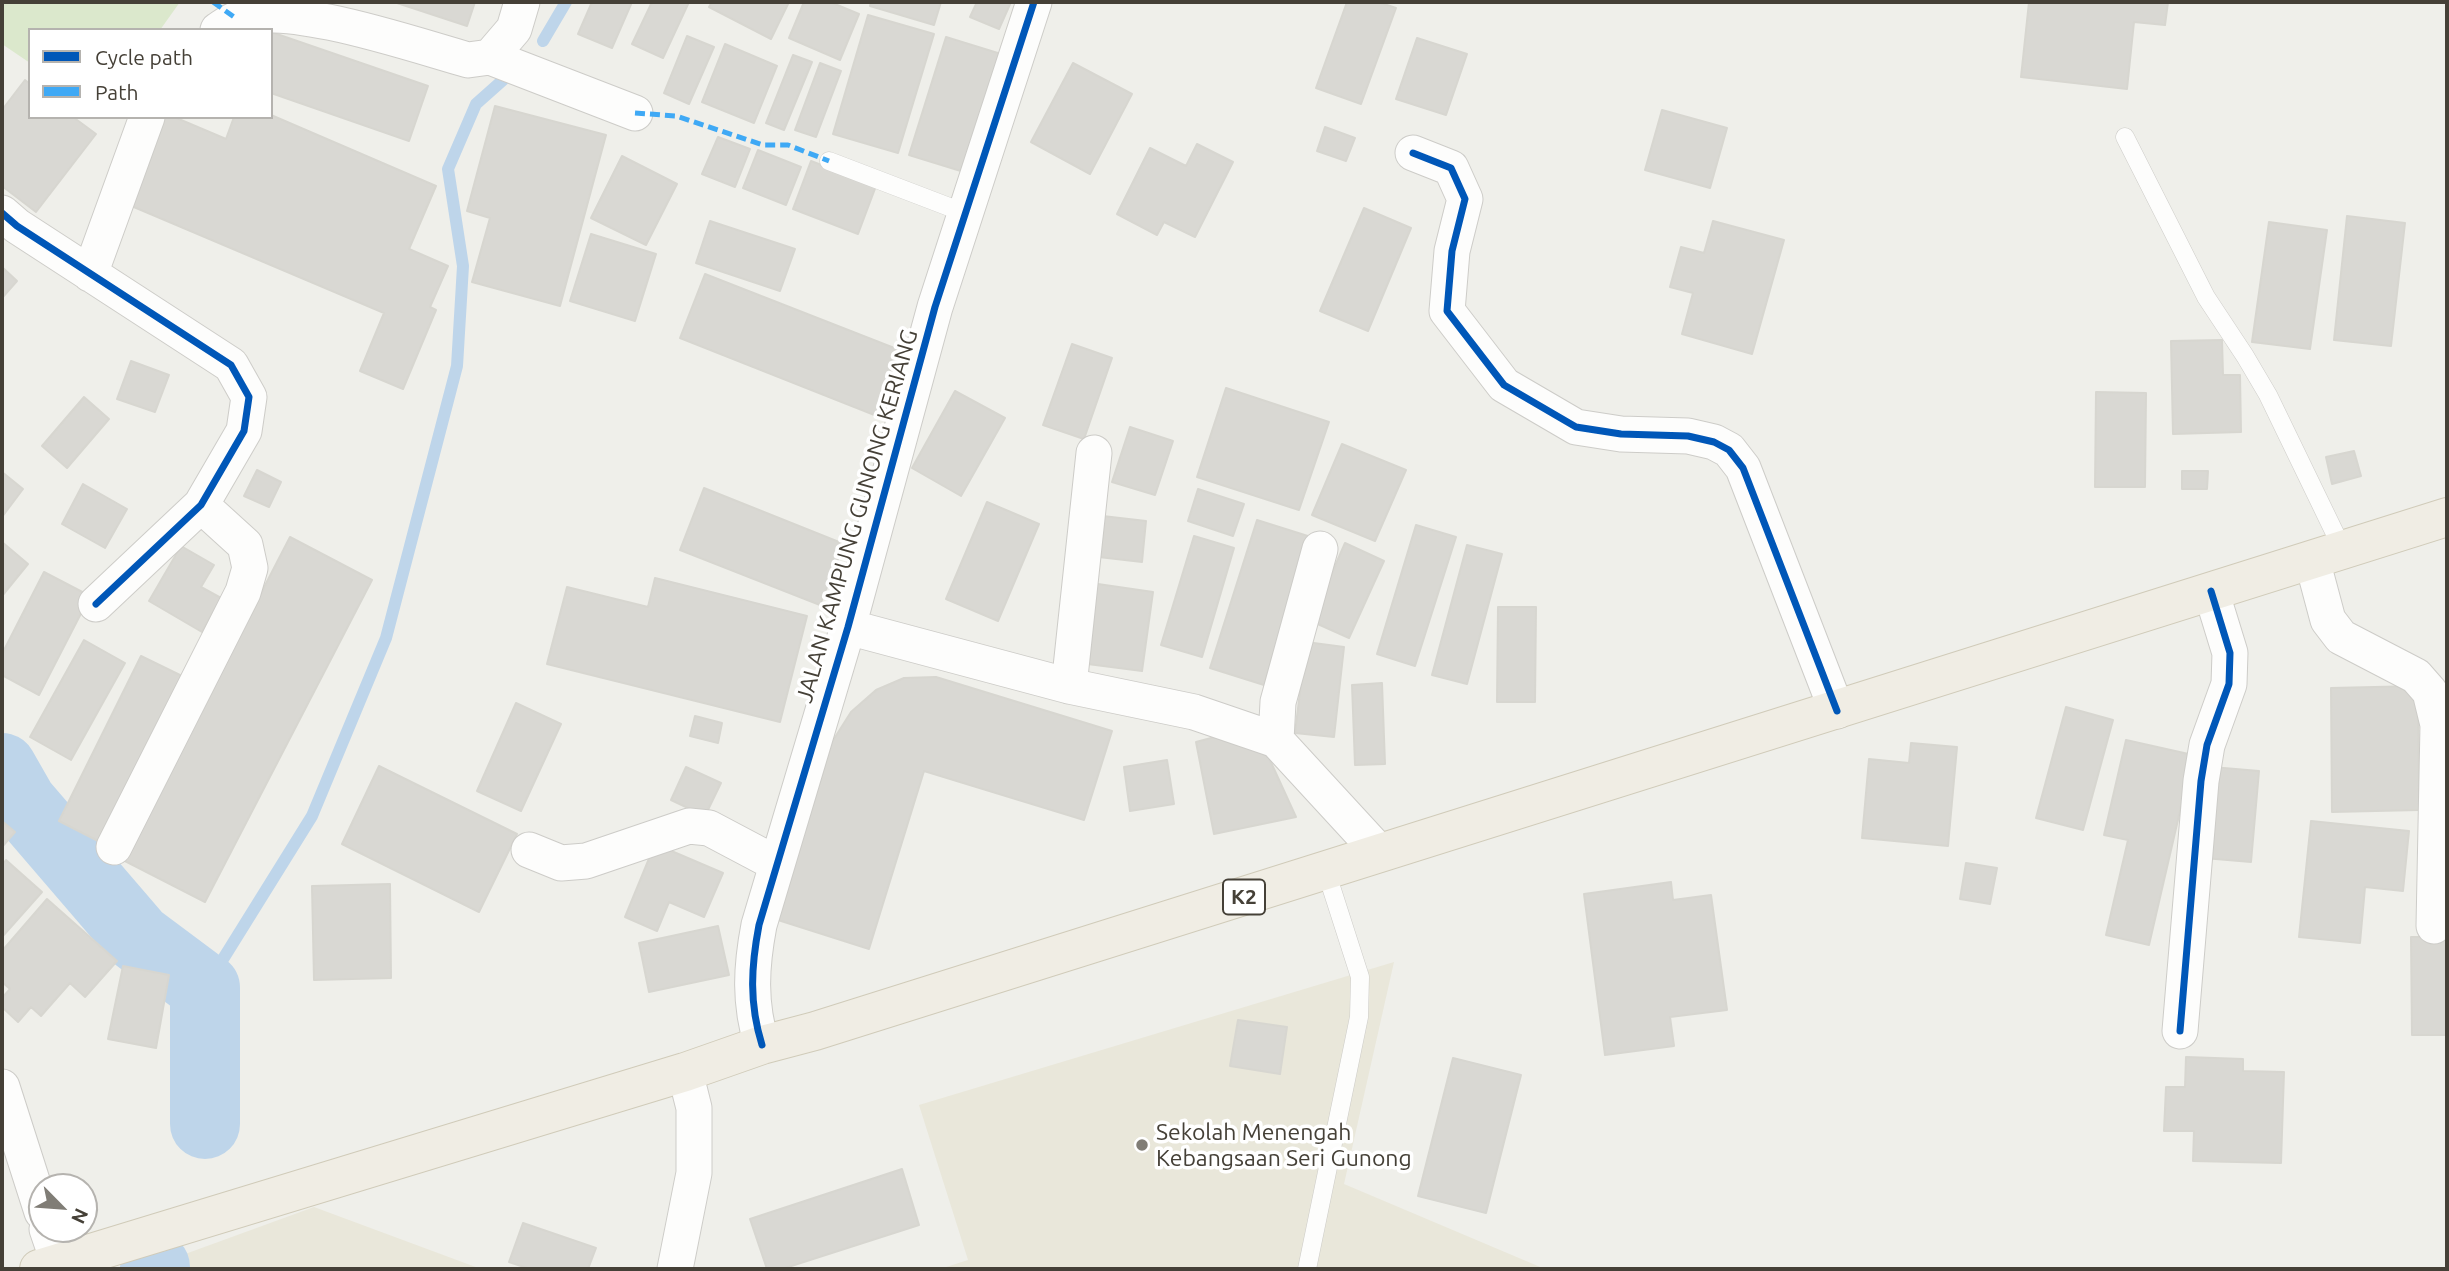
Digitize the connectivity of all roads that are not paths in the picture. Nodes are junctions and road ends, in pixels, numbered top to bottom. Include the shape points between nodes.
1 (522, 2) edge
2 (1034, 2) edge
3 (221, 28) edge
4 (490, 57) junction
5 (635, 113) dead end
6 (146, 119) edge
7 (2126, 137) dead end
8 (1413, 153) dead end
9 (829, 161) dead end
10 (2, 212) edge
11 (962, 222) junction
12 (90, 274) junction
13 (1094, 453) dead end
14 (201, 505) junction
15 (2447, 517) edge
16 (1320, 549) dead end
17 (2327, 555) junction
18 (2211, 591) junction
19 (96, 604) dead end
20 (848, 627) junction
21 (1069, 686) junction
22 (1837, 711) junction
23 (1276, 740) junction
24 (114, 847) dead end
25 (529, 850) dead end
26 (1380, 853) junction
27 (777, 864) junction
28 (1326, 871) junction
29 (2434, 926) dead end
30 (2180, 1031) dead end
31 (762, 1045) junction
32 (685, 1072) junction
33 (2, 1087) edge
34 (30, 1173) edge
35 (49, 1254) edge
36 (675, 1269) edge
37 (1307, 1269) edge

1 - 4 street via 514,29
2 - 11 street, JALAN KAMPUNG GUNONG KERIANG
3 - 4 street via 237,19 279,14 328,22 468,60
4 - 5 street
6 - 12 street
7 - 17 lane via 2206,297 2268,395
8 - 22 street via 1451,168 1465,199 1452,251 1447,311 1504,385 1576,427 1714,442 1729,450 1743,468
9 - 11 lane
10 - 12 street
11 - 20 street, JALAN KAMPUNG GUNONG KERIANG
12 - 14 street via 230,365 249,397 244,431
13 - 21 street
14 - 19 street
14 - 24 street via 245,545 250,568 243,592
15 - 17 main road, K2
16 - 23 street via 1278,702
17 - 18 main road, K2
17 - 29 street via 2328,620 2341,637 2416,676 2430,692 2438,725
18 - 22 main road, K2
18 - 30 street via 2231,653 2229,684 2207,745 2201,781
20 - 21 street
20 - 27 street, JALAN KAMPUNG GUNONG KERIANG
21 - 23 street via 1194,712
22 - 26 main road, K2
23 - 26 street
25 - 27 street via 561,863 586,860 689,826 709,828
26 - 28 main road, K2
27 - 31 street, JALAN KAMPUNG GUNONG KERIANG via 759,925 752,970 754,1020
28 - 31 main road, K2
28 - 37 lane via 1360,977 1359,1017
31 - 32 main road, K2
32 - 35 main road, K2
32 - 36 street via 694,1108 694,1173
33 - 34 street

